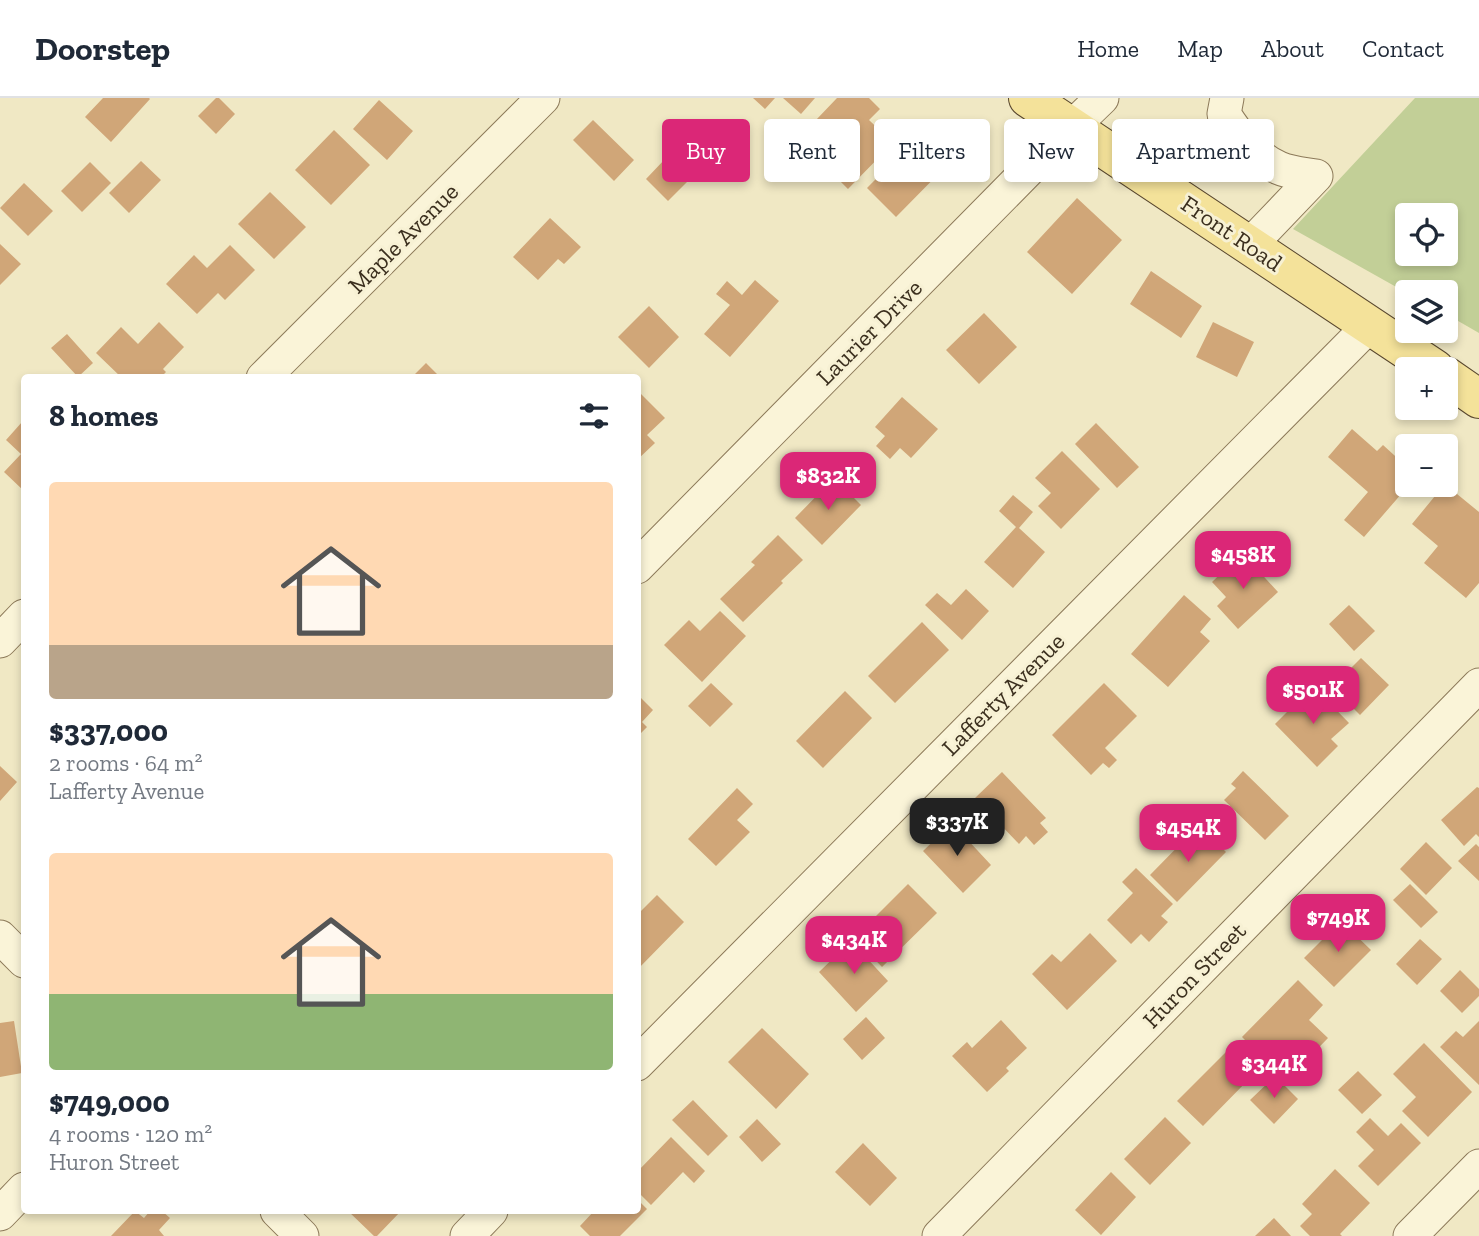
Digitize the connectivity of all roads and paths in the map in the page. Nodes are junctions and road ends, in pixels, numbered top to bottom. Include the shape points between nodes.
1 (543, 98) edge
2 (1028, 98) edge
3 (1102, 98) edge
4 (1227, 98) edge
5 (1059, 119) edge
6 (1080, 119) edge
7 (1098, 145) edge
8 (1017, 182) edge
9 (1250, 245) junction
10 (1370, 325) junction
11 (1417, 357) edge
12 (267, 374) edge
13 (1458, 384) edge
14 (1479, 399) edge
15 (641, 563) edge
16 (21, 620) edge
17 (0, 641) edge
18 (1479, 685) edge
19 (0, 937) edge
20 (21, 958) edge
21 (641, 1060) edge
22 (1479, 1166) edge
23 (21, 1192) edge
24 (0, 1214) edge
25 (280, 1214) edge
26 (488, 1214) edge
27 (302, 1236) edge
28 (467, 1236) edge
29 (939, 1236) edge
30 (1410, 1236) edge

1 - 12 street, Maple Avenue
2 - 5 main road, Front Road
3 - 6 street, Laurier Drive
4 - 9 street via 1224,114 1258,156 1280,169 1316,176
7 - 9 main road, Front Road
8 - 15 street, Laurier Drive
9 - 10 main road, Front Road
10 - 11 main road, Front Road
10 - 21 street, Lafferty Avenue
13 - 14 main road
16 - 17 street
18 - 29 street, Huron Street
19 - 20 street
22 - 30 street
23 - 24 street
25 - 27 street
26 - 28 street

